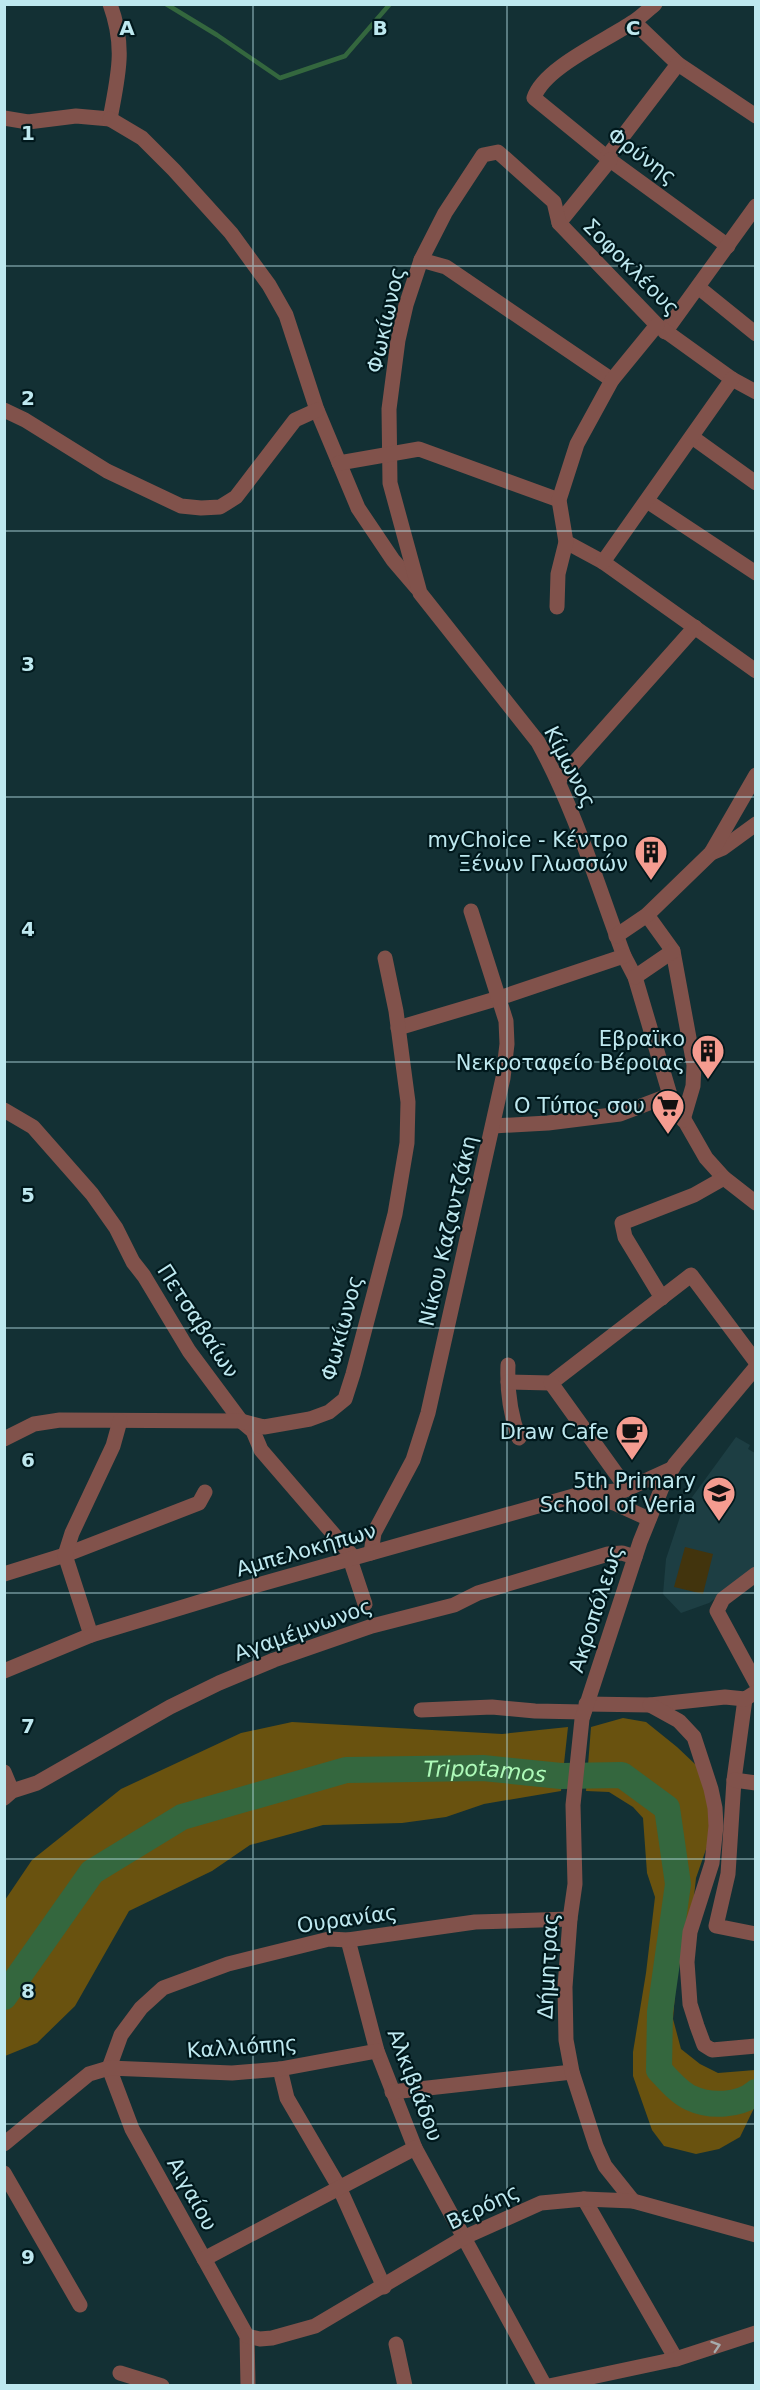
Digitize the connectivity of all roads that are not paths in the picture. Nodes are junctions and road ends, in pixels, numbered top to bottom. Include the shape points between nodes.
1 (110, 4) edge
2 (655, 4) edge
3 (633, 22) junction
4 (678, 64) junction
5 (756, 116) edge
6 (4, 118) edge
7 (110, 119) junction
8 (498, 152) joint
9 (609, 158) junction
10 (756, 206) edge
11 (559, 223) junction
12 (728, 246) junction
13 (421, 260) junction
14 (698, 287) junction
15 (661, 329) junction
16 (756, 333) edge
17 (732, 379) junction
18 (612, 380) junction
19 (756, 392) edge
20 (4, 410) edge
21 (316, 410) junction
22 (692, 437) junction
23 (388, 454) junction
24 (339, 463) junction
25 (756, 483) edge
26 (559, 500) junction
27 (647, 501) junction
28 (566, 542) junction
29 (603, 562) junction
30 (756, 573) edge
31 (420, 593) junction
32 (557, 607) dead end
33 (695, 627) junction
34 (756, 671) edge
35 (756, 775) edge
36 (558, 781) junction
37 (739, 806) junction
38 (756, 814) edge
39 (756, 824) edge
40 (711, 853) junction
41 (471, 911) dead end
42 (647, 915) junction
43 (616, 936) junction
44 (673, 951) junction
45 (624, 956) junction
46 (385, 958) dead end
47 (635, 977) junction
48 (499, 998) junction
49 (398, 1028) junction
50 (670, 1095) junction
51 (4, 1110) edge
52 (683, 1120) junction
53 (493, 1126) junction
54 (724, 1178) junction
55 (755, 1202) edge
56 (662, 1298) junction
57 (756, 1362) edge
58 (508, 1365) dead end
59 (756, 1367) edge
60 (508, 1382) junction
61 (551, 1383) junction
62 (120, 1421) junction
63 (241, 1421) junction
64 (519, 1438) dead end
65 (4, 1439) edge
66 (671, 1469) junction
67 (625, 1490) junction
68 (204, 1492) dead end
69 (580, 1495) junction
70 (654, 1504) junction
71 (632, 1511) junction
72 (649, 1519) junction
73 (640, 1542) junction
74 (371, 1553) junction
75 (65, 1555) junction
76 (635, 1557) junction
77 (352, 1558) junction
78 (4, 1574) edge
79 (756, 1574) edge
80 (365, 1604) dead end
81 (91, 1635) junction
82 (4, 1671) edge
83 (756, 1683) edge
84 (750, 1695) edge
85 (650, 1705) junction
86 (421, 1710) dead end
87 (584, 1711) junction
88 (4, 1772) edge
89 (734, 1780) junction
90 (756, 1783) edge
91 (8, 1794) edge
92 (570, 1919) junction
93 (756, 1934) edge
94 (348, 1940) junction
95 (756, 2046) edge
96 (377, 2051) junction
97 (109, 2068) junction
98 (280, 2069) junction
99 (572, 2072) junction
100 (393, 2092) junction
101 (4, 2144) edge
102 (415, 2148) junction
103 (4, 2174) edge
104 (339, 2187) junction
105 (584, 2199) junction
106 (633, 2201) junction
107 (756, 2235) edge
108 (465, 2237) junction
109 (204, 2259) junction
110 (384, 2287) junction
111 (80, 2306) dead end
112 (756, 2333) edge
113 (247, 2336) junction
114 (396, 2344) dead end
115 (676, 2359) junction
116 (120, 2373) dead end
117 (162, 2385) edge
118 (248, 2385) edge
119 (405, 2385) edge
120 (547, 2385) edge

1 - 7 street via 121,45
2 - 3 street
3 - 4 street
3 - 9 street, Φρύνης via 566,63 537,88 534,98
4 - 5 street
4 - 9 street
6 - 7 street via 28,122 76,116
7 - 21 street via 142,138 174,170 231,233 269,285 286,315
8 - 11 street, Σοφοκλέους via 554,201
8 - 13 street, Φωκίωνος via 483,155
9 - 11 street
9 - 12 street, Φρύνης
10 - 12 street
11 - 15 street, Σοφοκλέους
12 - 14 street
13 - 18 street via 446,267
13 - 23 street, Φωκίωνος via 398,340
14 - 15 street
14 - 16 street
15 - 17 street, Σοφοκλέους
15 - 18 street
17 - 19 street, Σοφοκλέους
17 - 22 street
18 - 26 street via 578,444
20 - 21 street via 107,471 182,506 201,508 220,507 236,496 295,420
21 - 24 street
22 - 25 street
22 - 27 street
23 - 24 street
23 - 26 street via 419,449
23 - 31 street, Κίμωνος via 391,494
24 - 31 street via 358,508
26 - 28 street
27 - 29 street
27 - 30 street
28 - 29 street
28 - 32 street via 558,574
29 - 33 street
31 - 36 street, Κίμωνος via 537,742
33 - 34 street
33 - 36 street
35 - 37 street
36 - 43 street, Κίμωνος
37 - 38 street
37 - 40 street
39 - 40 street
40 - 42 street
41 - 48 street, Νίκου Καζαντζάκη
42 - 43 street
42 - 44 street
43 - 45 street, Κίμωνος
44 - 47 street
44 - 52 street via 694,1065 693,1086
45 - 47 street, Κίμωνος
45 - 48 street
46 - 49 street, Φωκίωνος
47 - 50 street, Κίμωνος
48 - 49 street
48 - 53 street, Νίκου Καζαντζάκη via 507,1044
49 - 63 street, Φωκίωνος via 408,1102 404,1169 345,1399 329,1412 310,1419 264,1427
50 - 52 street, Κίμωνος
50 - 53 street via 620,1114
51 - 63 street, Πετσαβαίων via 33,1127 92,1194 189,1351
52 - 54 street, Κίμωνος via 706,1158
53 - 74 street, Νίκου Καζαντζάκη via 423,1432 413,1460 374,1533
54 - 55 street, Κίμωνος
54 - 56 street via 694,1195 622,1223 625,1237
56 - 57 street via 691,1275
56 - 61 street
58 - 60 street
59 - 66 street, Ακροπόλεως
60 - 61 street
60 - 64 street via 512,1418
61 - 67 street
62 - 63 street, Φωκίωνος
62 - 65 street, Φωκίωνος via 60,1420 34,1424
62 - 75 street via 113,1446
63 - 77 street, Πετσαβαίων via 253,1431 261,1450
66 - 67 street
66 - 70 street, Ακροπόλεως
67 - 69 street, Αμπελοκήπων
67 - 70 street
68 - 75 street via 199,1503
69 - 71 street
69 - 74 street, Αμπελοκήπων
70 - 72 street, Ακροπόλεως
71 - 72 street
71 - 73 street
72 - 73 street, Ακροπόλεως
73 - 76 street, Ακροπόλεως
74 - 77 street, Αμπελοκήπων
75 - 78 street
75 - 81 street
76 - 87 street, Ακροπόλεως
76 - 91 street, Αγαμέμνωνος via 622,1552 608,1554 274,1660 170,1707 37,1783
77 - 80 street
77 - 81 street, Αμπελοκήπων
79 - 83 street via 723,1599 717,1611
81 - 82 street, Αμπελοκήπων
84 - 85 street
84 - 89 street
85 - 87 street
85 - 95 street via 680,1721 694,1737 715,1808 712,1863 690,1932 690,2004 704,2045 712,2049
86 - 87 street via 492,1707 535,1712
87 - 92 street, Δήμητρας via 573,1805 575,1884
88 - 91 street
89 - 90 street
89 - 93 street via 728,1874 716,1926
92 - 94 street, Ουρανίας via 476,1922
92 - 99 street, Δήμητρας via 565,1987 566,2040
94 - 96 street, Αλκιβιάδου
94 - 97 street, Ουρανίας via 328,1939 228,1964 163,1988 141,2008 121,2035
96 - 98 street, Καλλιόπης
96 - 100 street, Αλκιβιάδου
97 - 98 street, Καλλιόπης via 188,2073
97 - 101 street via 89,2074
97 - 109 street, Αιγαίου via 132,2129
98 - 104 street via 287,2098
99 - 100 street
99 - 106 street, Δήμητρας via 600,2156
100 - 102 street, Αλκιβιάδου
102 - 104 street
102 - 108 street, Αλκιβιάδου
103 - 111 street
104 - 109 street
104 - 110 street
105 - 106 street, Βερόης
105 - 108 street, Βερόης via 541,2203
105 - 115 street
106 - 107 street, Βερόης
108 - 110 street, Βερόης
108 - 120 street, Αλκιβιάδου
109 - 113 street, Αιγαίου
110 - 113 street, Βερόης via 315,2326 272,2338
115 -> 112 street
113 - 118 street
114 - 119 street
115 - 120 street
116 - 117 street

